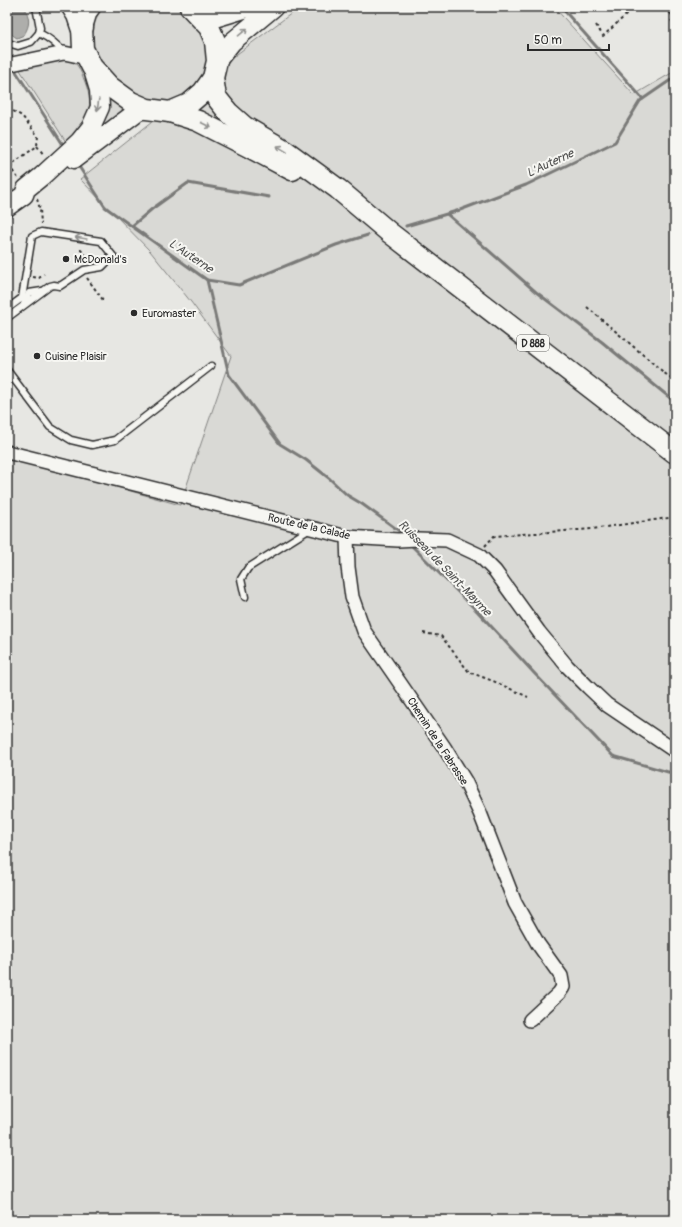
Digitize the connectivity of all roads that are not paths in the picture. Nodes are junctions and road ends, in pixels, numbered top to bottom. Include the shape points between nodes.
1 (36, 7) edge
2 (73, 7) edge
3 (90, 7) edge
4 (251, 7) edge
5 (274, 7) edge
6 (669, 7) edge
7 (193, 9) edge
8 (675, 13) edge
9 (39, 33) junction
10 (82, 33) junction
11 (8, 43) edge
12 (64, 53) junction
13 (90, 63) junction
14 (7, 65) edge
15 (215, 69) junction
16 (147, 109) junction
17 (170, 112) junction
18 (33, 178) junction
19 (7, 198) edge
20 (7, 207) edge
21 (390, 233) junction
22 (7, 309) edge
23 (7, 318) edge
24 (211, 366) dead end
25 (7, 370) edge
26 (7, 452) edge
27 (675, 453) edge
28 (311, 528) junction
29 (347, 537) junction
30 (245, 597) dead end
31 (675, 751) edge
32 (530, 1020) dead end

1 - 9 lane
2 - 10 highway via 78,15
3 - 10 main road
4 - 7 main road via 215,18
15 -> 5 main road via 232,42
6 - 8 lane
7 - 15 main road via 209,27 215,42
9 - 11 lane via 31,42 18,46
9 - 12 lane via 57,44
10 - 12 street
10 - 13 main road via 83,49
12 - 13 street
12 - 14 street
13 - 16 main road via 109,86 131,102
13 -> 18 main road via 99,90 100,106 92,127 79,142
15 - 17 main road via 203,92 189,104
21 -> 15 main road, D 888 via 338,189 286,151 245,127 228,112 216,97
16 - 17 main road
16 - 18 main road via 138,111 69,162
17 -> 21 main road, D 888 via 198,121 280,163
18 - 19 main road
18 - 20 main road via 24,195
21 - 27 main road, D 888
23 -> 22 lane via 50,286 60,286 84,270 102,266 113,256 102,241 41,232 32,236 22,298
24 - 25 lane via 115,440 92,444 70,440 50,428
26 - 28 street, Route de la Calade
28 - 29 street, Route de la Calade
28 - 30 lane via 248,568 241,579
29 - 31 street, Route de la Calade via 447,540 479,556 495,571 567,666 588,687 607,705
29 - 32 street, Chemin de la Fabrasse via 352,597 364,631 444,746 465,781 480,812 515,903 560,976 563,987 559,993

